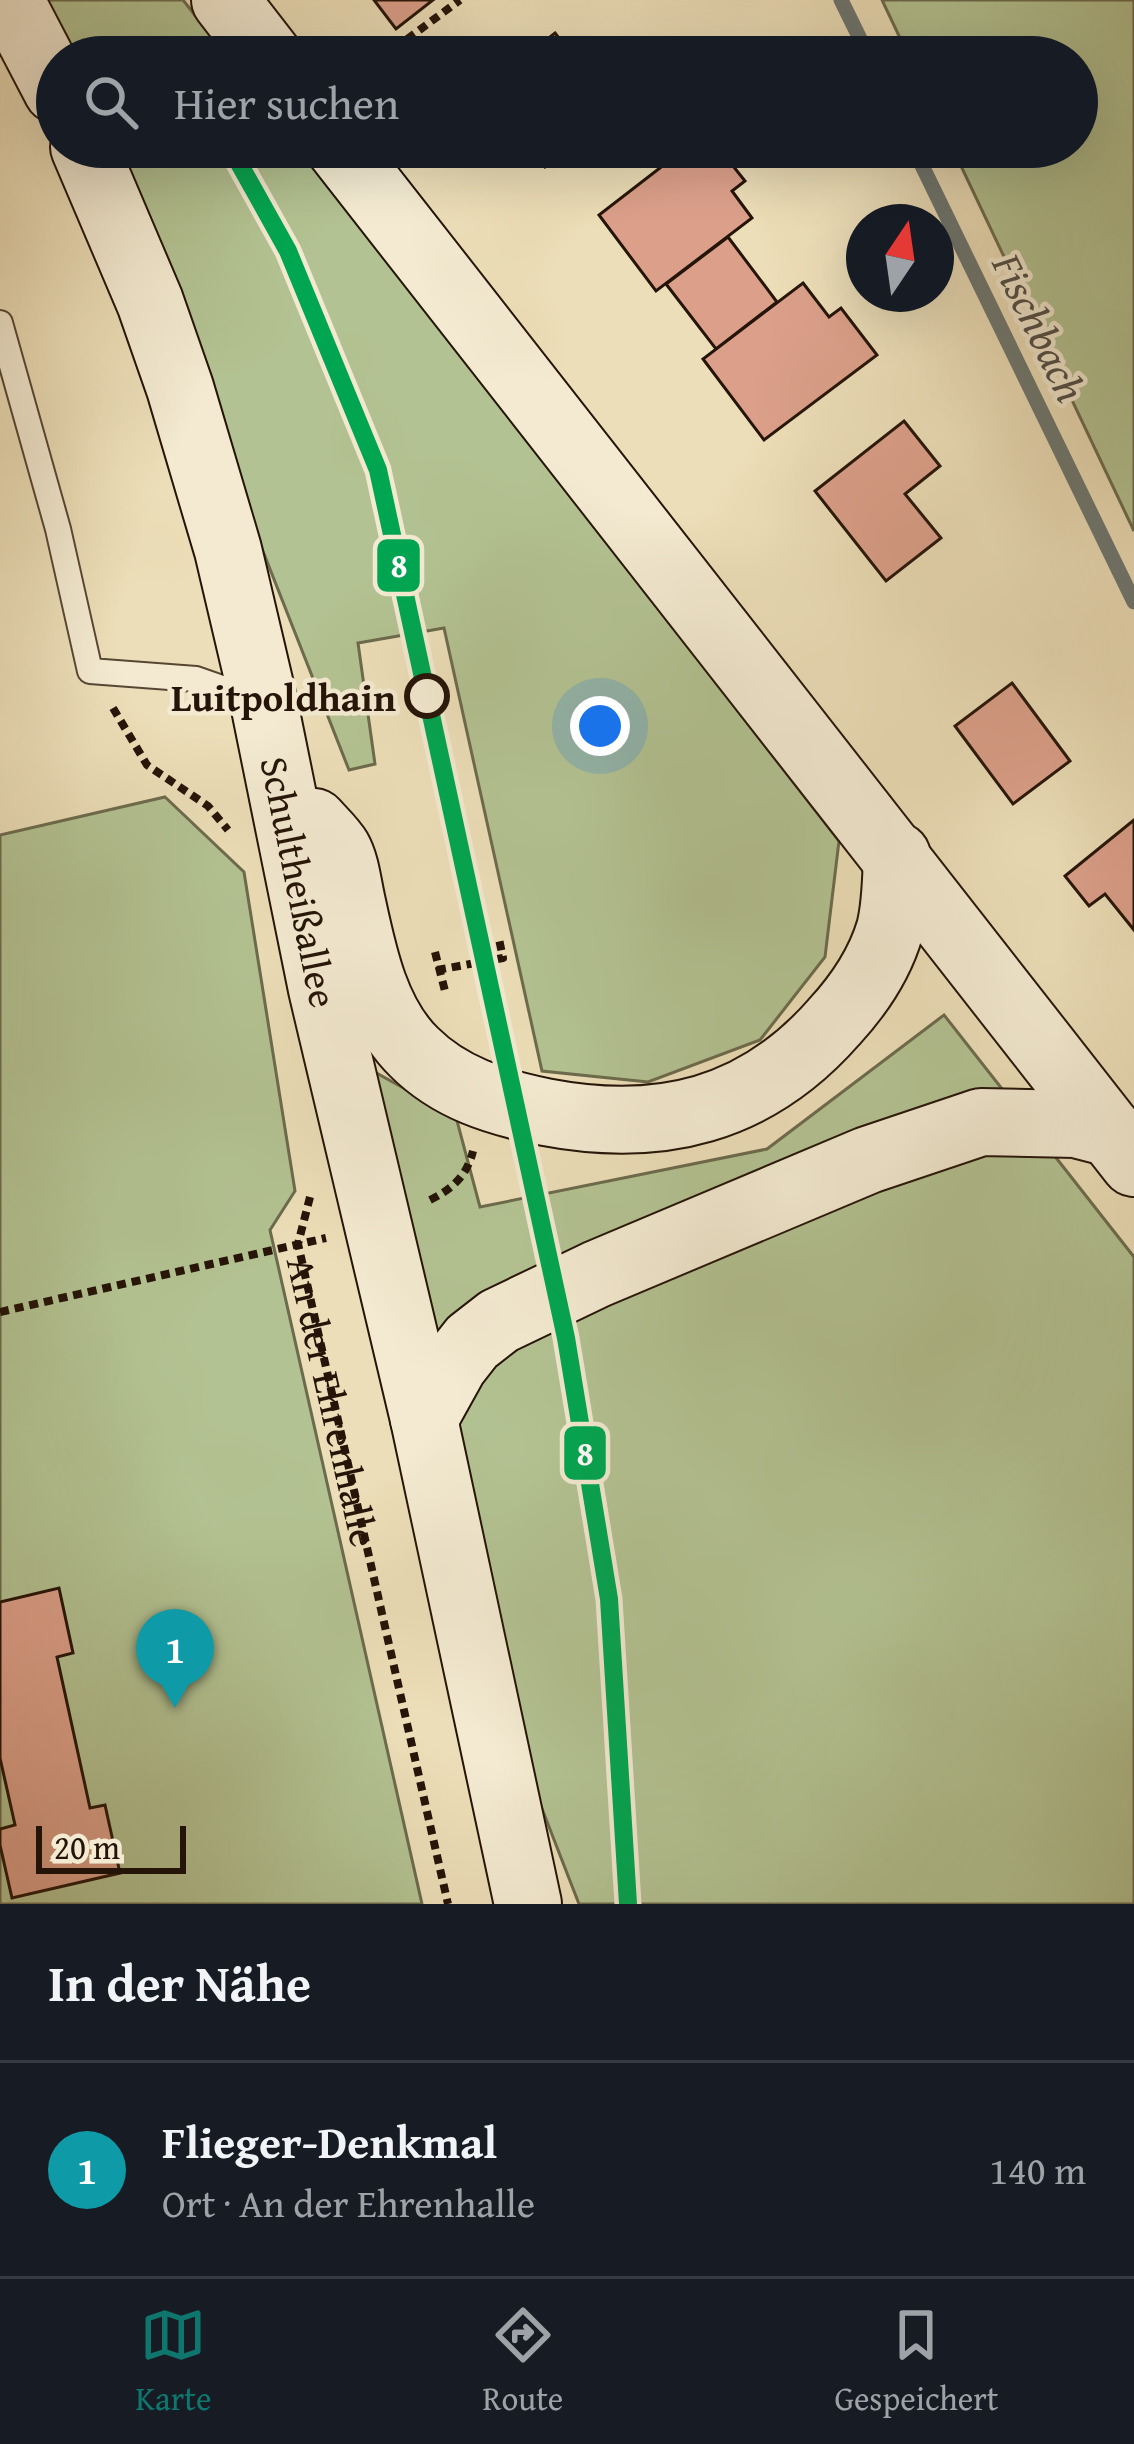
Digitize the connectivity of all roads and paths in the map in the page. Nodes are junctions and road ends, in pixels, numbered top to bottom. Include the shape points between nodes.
1 (10, 0) edge
2 (225, 0) edge
3 (460, 0) edge
4 (253, 36) edge
5 (411, 36) edge
6 (36, 50) edge
7 (93, 168) edge
8 (356, 168) edge
9 (0, 323) edge
10 (90, 670) junction
11 (264, 703) junction
12 (281, 783) junction
13 (232, 835) dead end
14 (897, 856) junction
15 (436, 952) dead end
16 (470, 1090) junction
17 (1122, 1148) edge
18 (315, 1178) dead end
19 (377, 1226) junction
20 (298, 1244) junction
21 (0, 1312) edge
22 (424, 1419) junction
23 (448, 1904) edge
24 (528, 1904) edge

1 - 6 main road
2 - 4 main road
3 - 5 path
7 - 11 main road, Schultheißallee via 210,482
8 - 14 main road
9 - 10 lane
10 - 11 lane via 196,679
10 - 13 path via 147,765 208,806
11 - 12 main road, Schultheißallee
12 - 16 main road via 340,852 371,979 399,1035
12 - 19 main road, Schultheißallee
14 - 16 main road via 890,928 864,983 792,1066 762,1085 726,1103 613,1120 517,1106
14 - 17 main road
15 - 16 path
16 - 19 path via 467,1171 450,1191
17 - 22 main road via 1076,1124 982,1121 868,1160 499,1321 454,1365
18 - 20 path, An der Ehrenhalle
19 - 20 path
19 - 22 main road, Schultheißallee
20 - 21 path
20 - 23 path, An der Ehrenhalle
22 - 24 main road

